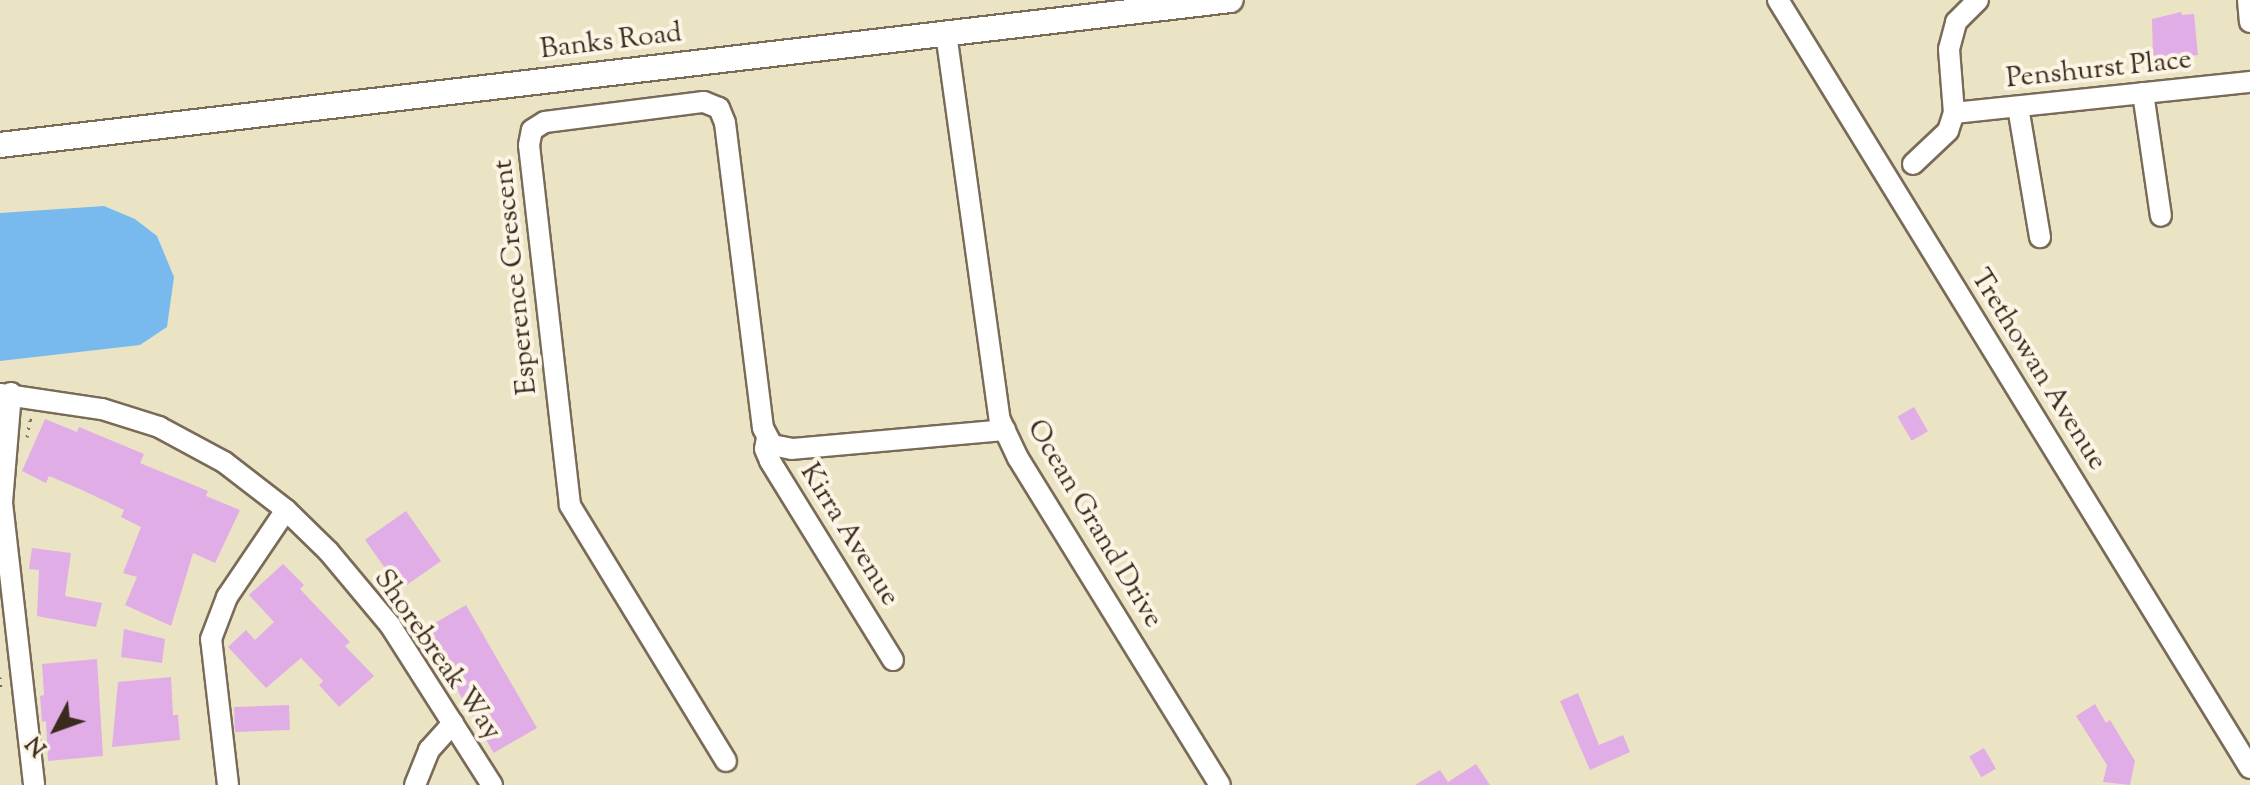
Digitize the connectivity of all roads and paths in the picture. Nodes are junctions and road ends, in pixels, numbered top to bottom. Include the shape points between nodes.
1 (1230, 0) edge
2 (1778, 0) edge
3 (1978, 0) edge
4 (2248, 0) edge
5 (2250, 22) edge
6 (946, 33) junction
7 (2250, 82) edge
8 (2143, 93) junction
9 (2018, 107) junction
10 (1954, 113) junction
11 (0, 145) edge
12 (1913, 164) dead end
13 (2161, 216) dead end
14 (2040, 237) dead end
15 (5, 394) edge
16 (42, 414) dead end
17 (1005, 430) junction
18 (767, 438) junction
19 (25, 448) dead end
20 (286, 510) junction
21 (893, 660) dead end
22 (0, 677) edge
23 (1, 691) edge
24 (453, 723) junction
25 (726, 761) dead end
26 (2250, 768) edge
27 (34, 785) edge
28 (228, 785) edge
29 (415, 785) edge
30 (492, 785) edge
31 (1220, 785) edge

1 - 6 street, Banks Road
2 - 26 street, Trethowan Avenue
3 - 10 street via 1956,22 1949,49
4 - 5 street
6 - 11 street, Banks Road
6 - 17 street, Ocean Grand Drive via 994,388
7 - 8 street, Penshurst Place
8 - 9 street, Penshurst Place
8 - 13 street
9 - 10 street, Penshurst Place
9 - 14 street
10 - 12 street via 1948,131
15 - 20 street, Shorebreak Way via 102,409 159,427 224,462
15 - 27 street via 2,503
16 - 19 path via 30,420
17 - 18 street via 792,449 778,448
17 - 31 street, Ocean Grand Drive
18 - 21 street, Kirra Avenue via 770,461
18 - 25 street, Esperence Crescent via 719,108 704,102 537,125 529,145 570,505
20 - 24 street, Shorebreak Way via 390,625
20 - 28 street via 227,597 211,639
22 - 23 path
24 - 29 street via 429,750
24 - 30 street, Shorebreak Way

